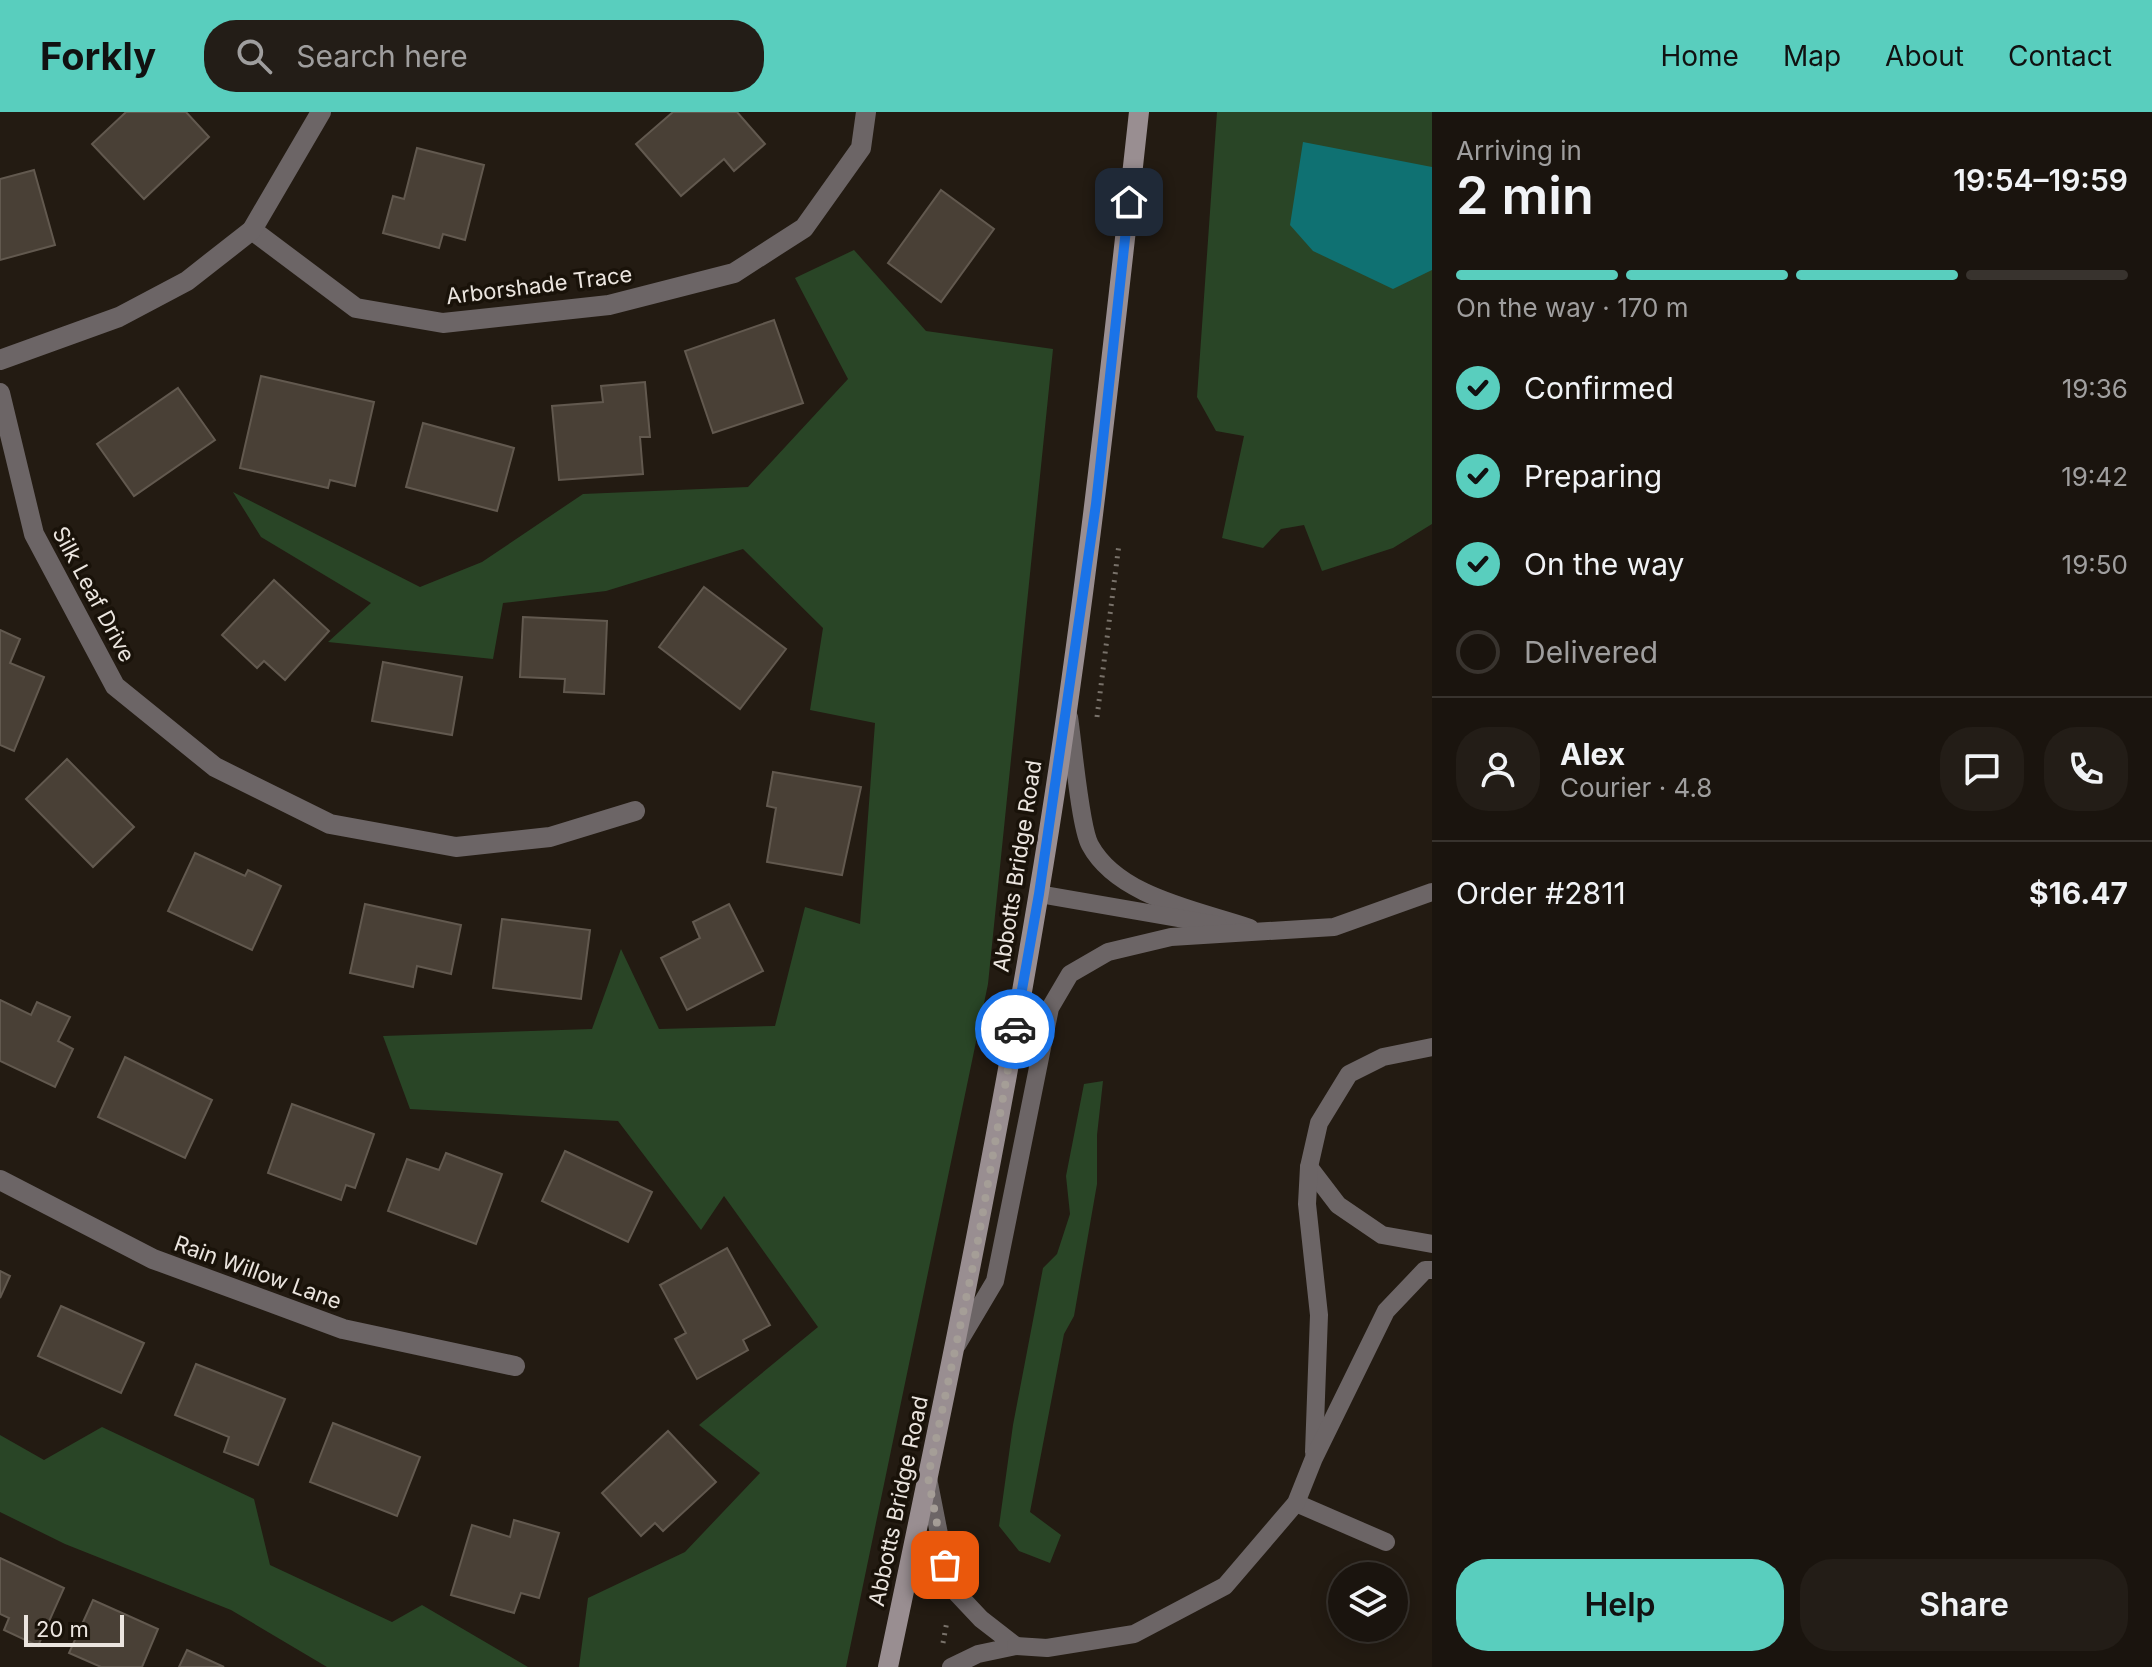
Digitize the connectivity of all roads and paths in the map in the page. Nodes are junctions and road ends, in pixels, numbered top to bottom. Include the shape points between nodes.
1 (321, 112) edge
2 (866, 112) edge
3 (1139, 112) edge
4 (252, 230) junction
5 (0, 360) edge
6 (0, 393) edge
7 (1067, 703) junction
8 (635, 811) dead end
9 (1432, 892) edge
10 (1039, 894) junction
11 (1256, 930) junction
12 (1432, 1047) edge
13 (1309, 1167) junction
14 (0, 1180) edge
15 (1432, 1244) edge
16 (1432, 1270) edge
17 (955, 1348) junction
18 (515, 1366) dead end
19 (1314, 1458) junction
20 (928, 1477) junction
21 (1296, 1503) junction
22 (1386, 1542) dead end
23 (1016, 1646) junction
24 (888, 1667) edge
25 (951, 1667) edge

1 - 4 street
2 - 4 street, Arborshade Trace via 861,148 804,228 734,273 609,305 443,323 356,308
3 - 7 main road, Abbotts Bridge Road via 1096,504
4 - 5 street via 187,281 119,317
6 - 8 street, Silk Leaf Drive via 34,534 115,686 215,767 330,824 456,847 550,837
7 - 10 main road, Abbotts Bridge Road
7 - 11 lane via 1088,843 1102,860 1119,879
9 - 11 lane via 1334,927
10 - 11 lane
10 - 17 main road, Abbotts Bridge Road
11 - 17 lane via 1171,937 1108,952 1070,974 1050,1008 995,1281
12 - 13 lane via 1383,1057 1349,1074 1319,1123
13 - 15 lane via 1338,1205 1382,1235
13 - 19 lane via 1307,1204 1319,1315
14 - 18 street, Rain Willow Lane via 153,1259 343,1329
16 - 19 lane via 1425,1270 1386,1311
17 - 20 main road, Abbotts Bridge Road
19 - 21 lane
20 - 23 lane via 949,1585
20 - 24 main road, Abbotts Bridge Road
21 - 22 lane
21 - 23 lane via 1225,1586 1134,1634 1047,1648
23 - 25 lane via 978,1654

